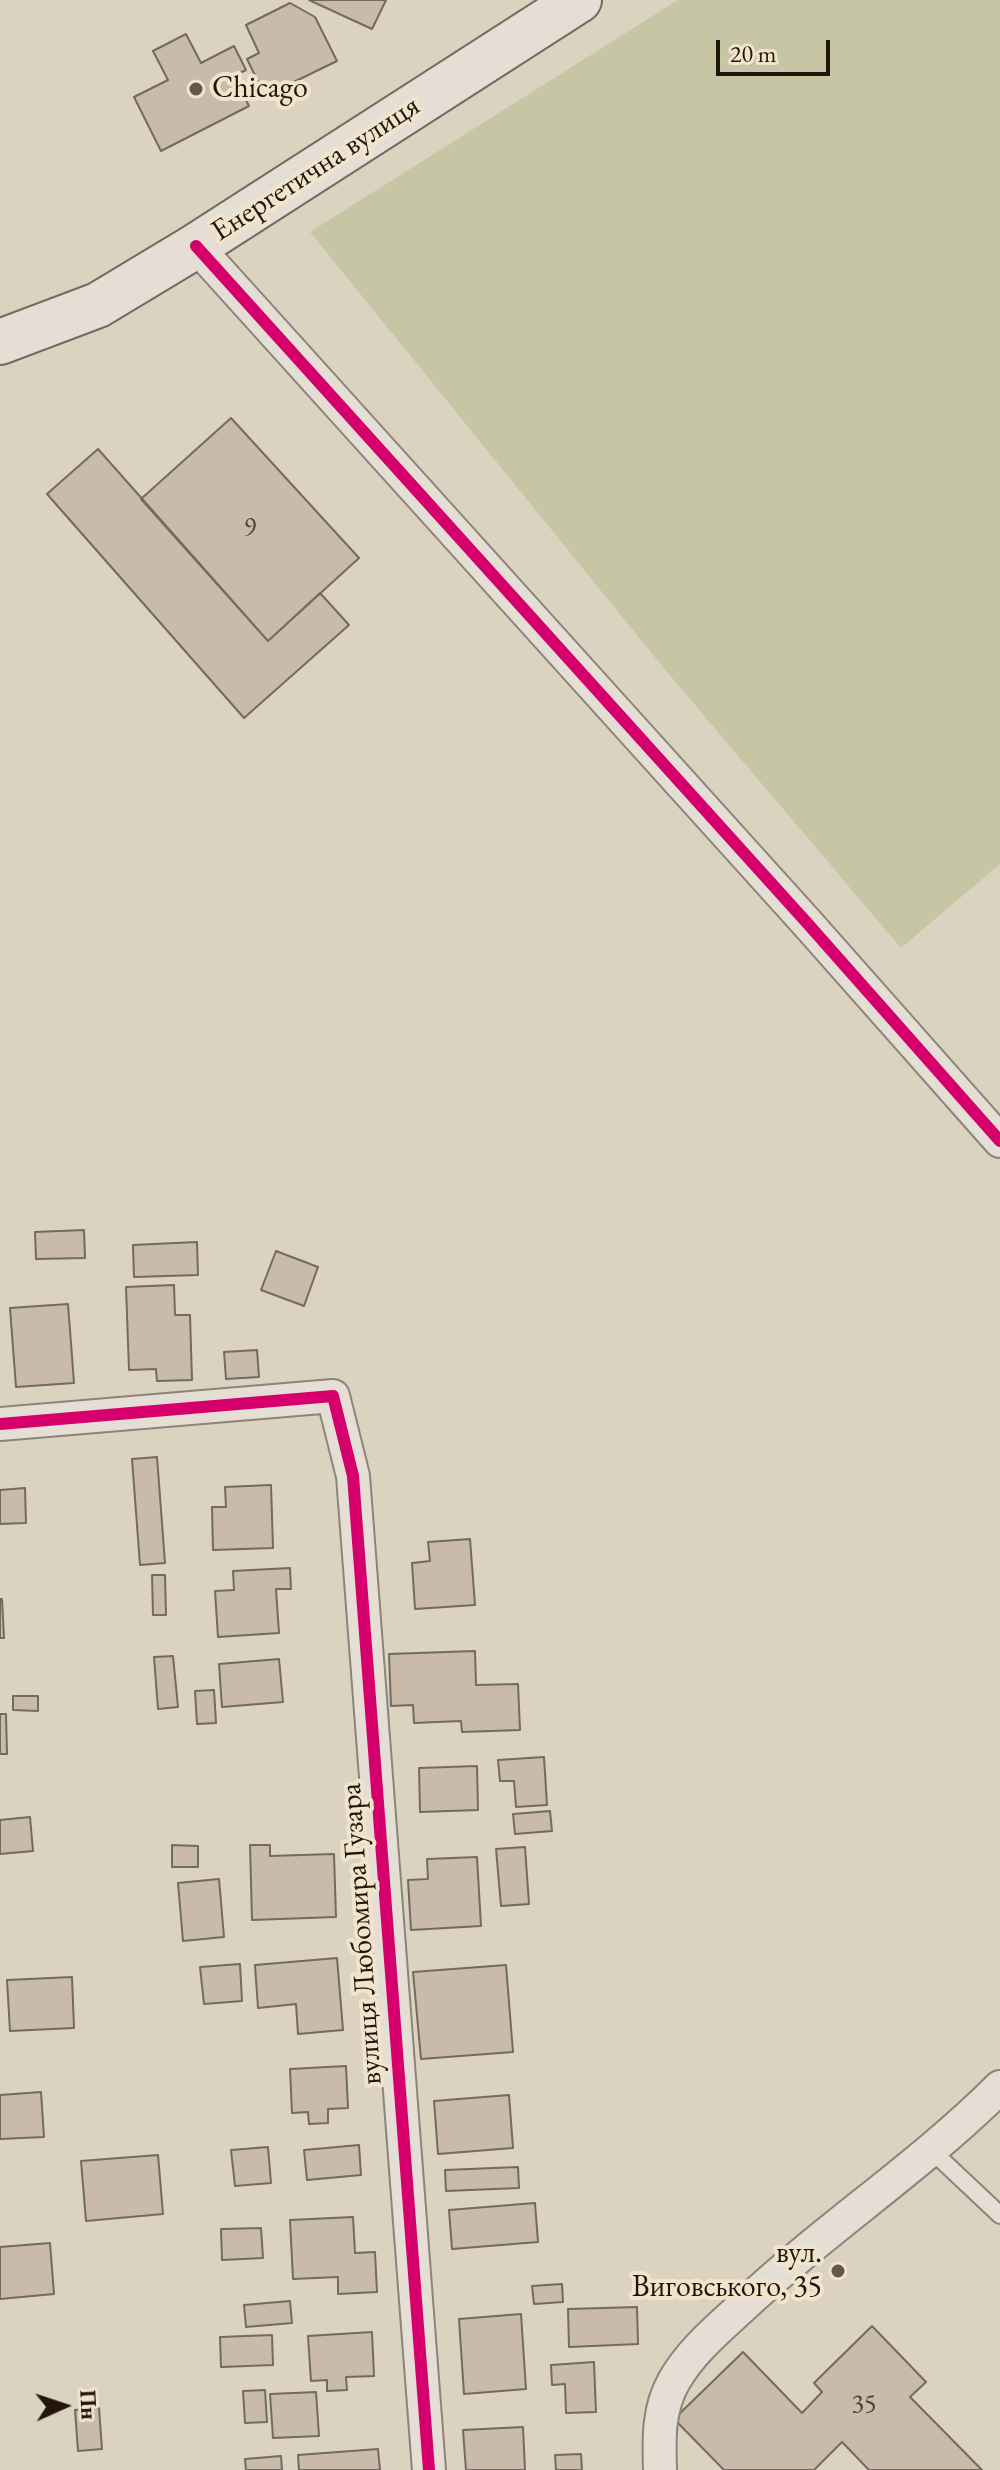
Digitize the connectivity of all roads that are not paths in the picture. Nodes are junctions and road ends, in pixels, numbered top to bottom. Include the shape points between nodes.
1 (579, 0) edge
2 (196, 246) junction
3 (0, 342) edge
4 (1000, 1141) edge
5 (0, 1424) edge
6 (1000, 2087) edge
7 (931, 2150) junction
8 (1000, 2215) edge
9 (429, 2470) edge
10 (660, 2470) edge

1 - 2 main road, Енергетична вулиця
2 - 3 main road, Енергетична вулиця via 98,305
2 - 4 street
5 - 9 street, вулиця Любомира Гузара via 333,1396 353,1476
6 - 7 street
7 - 8 lane
7 - 10 street via 772,2279 699,2347 673,2382 659,2424

